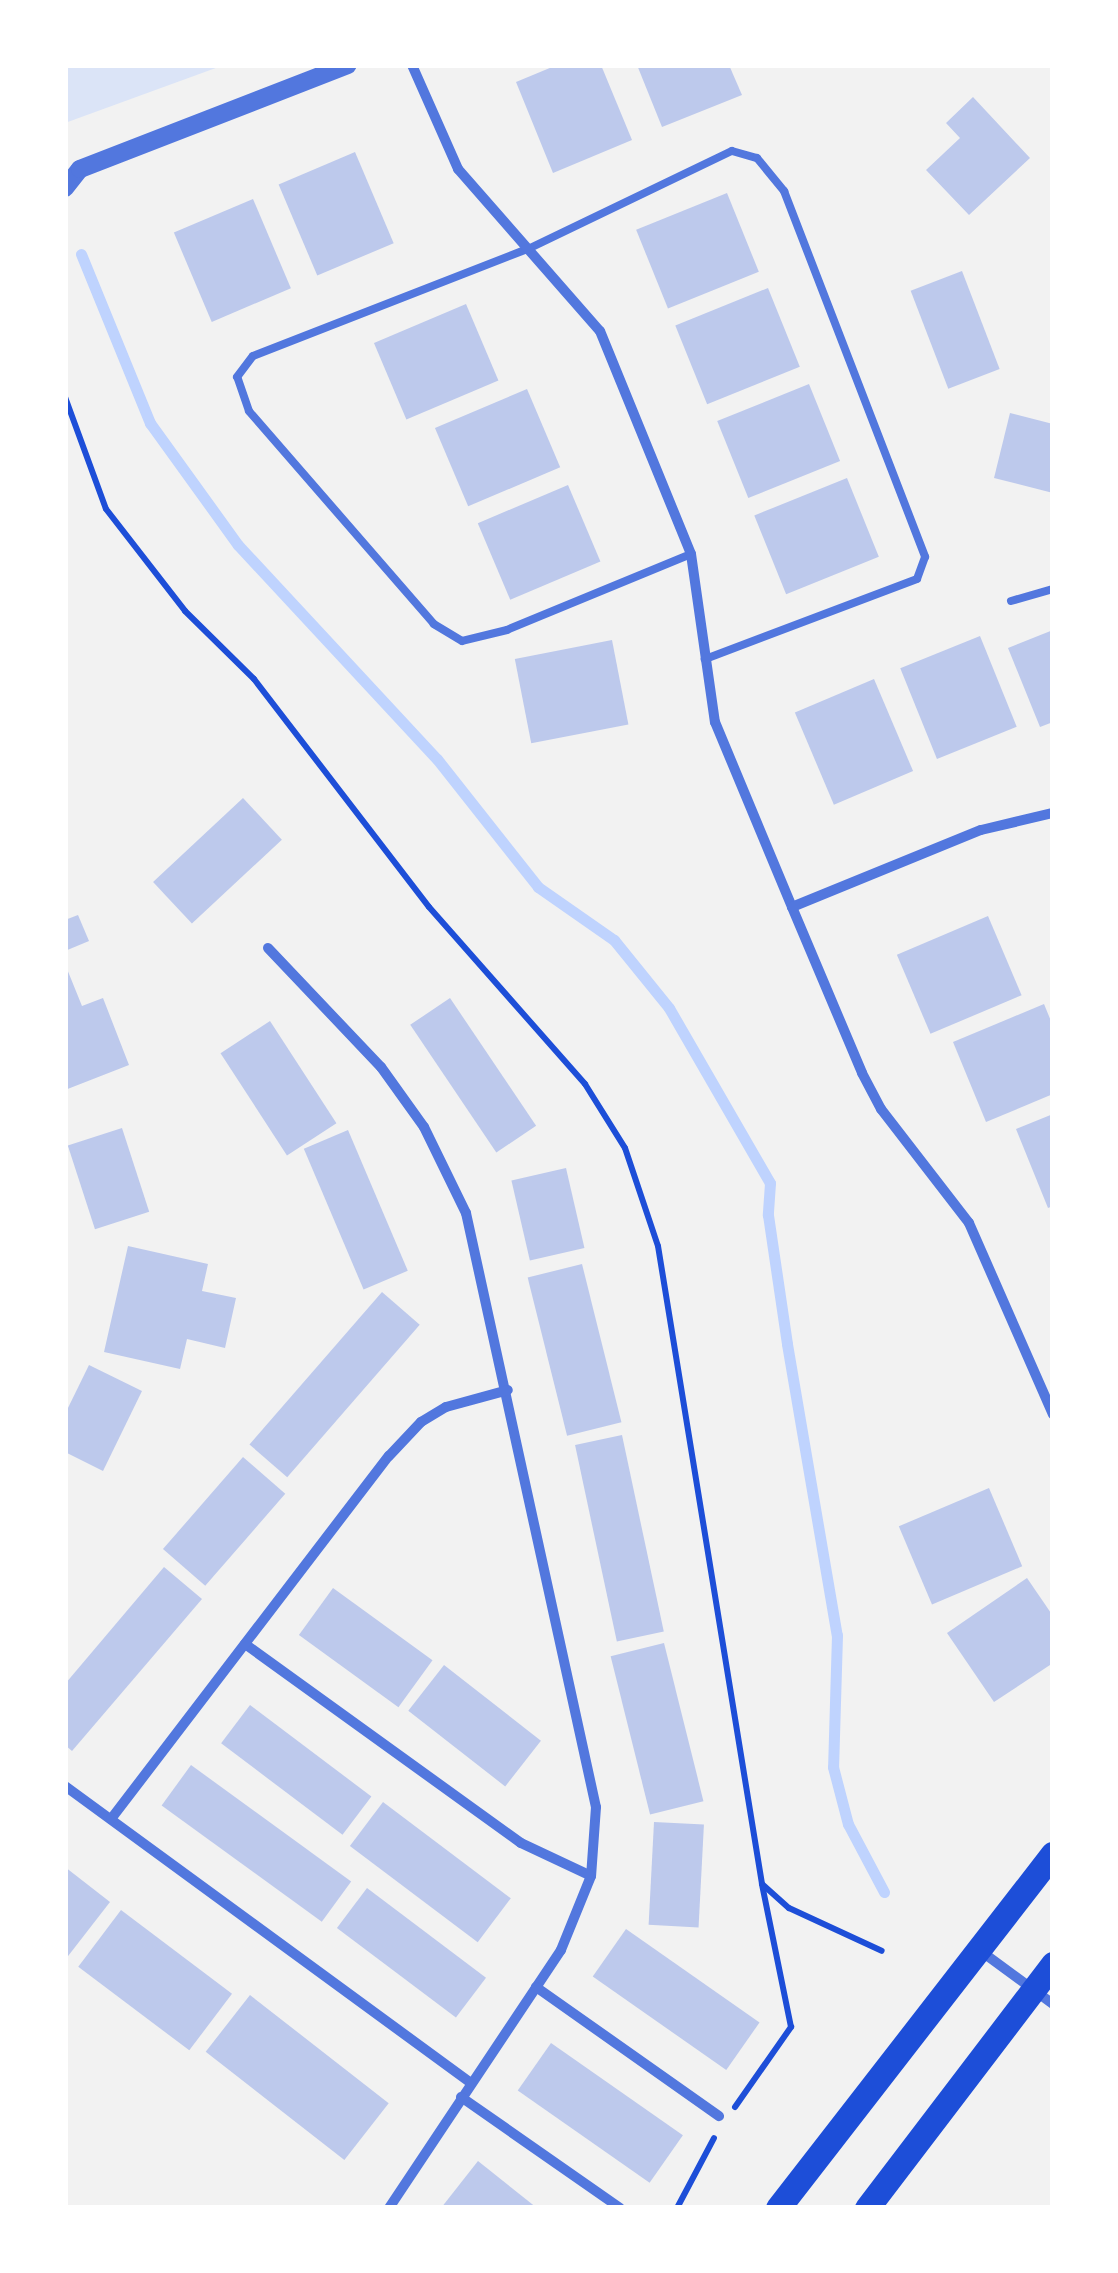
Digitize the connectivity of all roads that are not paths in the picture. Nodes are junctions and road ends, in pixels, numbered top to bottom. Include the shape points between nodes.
1 (348, 65) edge
2 (412, 65) edge
3 (73, 168) edge
4 (65, 188) edge
5 (528, 250) junction
6 (691, 554) junction
7 (1053, 589) edge
8 (1010, 601) dead end
9 (705, 659) junction
10 (1053, 813) edge
11 (792, 907) junction
12 (268, 948) dead end
13 (508, 1390) junction
14 (1053, 1414) edge
15 (245, 1644) junction
16 (65, 1786) edge
17 (111, 1819) junction
18 (1053, 1854) edge
19 (591, 1876) junction
20 (970, 1958) junction
21 (1053, 1964) edge
22 (536, 1987) junction
23 (1043, 1997) edge
24 (471, 2083) junction
25 (461, 2097) junction
26 (719, 2116) dead end
27 (389, 2208) edge
28 (620, 2208) edge
29 (778, 2208) edge
30 (867, 2208) edge

1 - 3 street
2 - 5 street via 458,170
3 - 4 street
5 - 6 street via 600,330
5 - 6 lane via 253,356 238,376 249,411 434,624 462,641 507,630
5 - 9 lane via 732,151 757,158 784,192 925,556 916,579
6 - 9 street
7 - 8 lane
9 - 11 street via 716,722
10 - 11 street via 982,830
11 - 14 street via 868,1085 969,1222
12 - 13 street via 381,1067 424,1126 466,1213
13 - 15 street via 446,1407 421,1422
13 - 19 street via 596,1806
15 - 17 street
15 - 19 street via 521,1843
16 - 17 street
17 - 24 street
18 - 20 main road
19 - 22 street via 582,1908
20 - 23 street
20 - 29 main road
21 - 23 main road
22 - 24 street
22 - 26 street
23 - 30 main road via 972,2065
24 - 25 street
25 - 27 street
25 - 28 street

